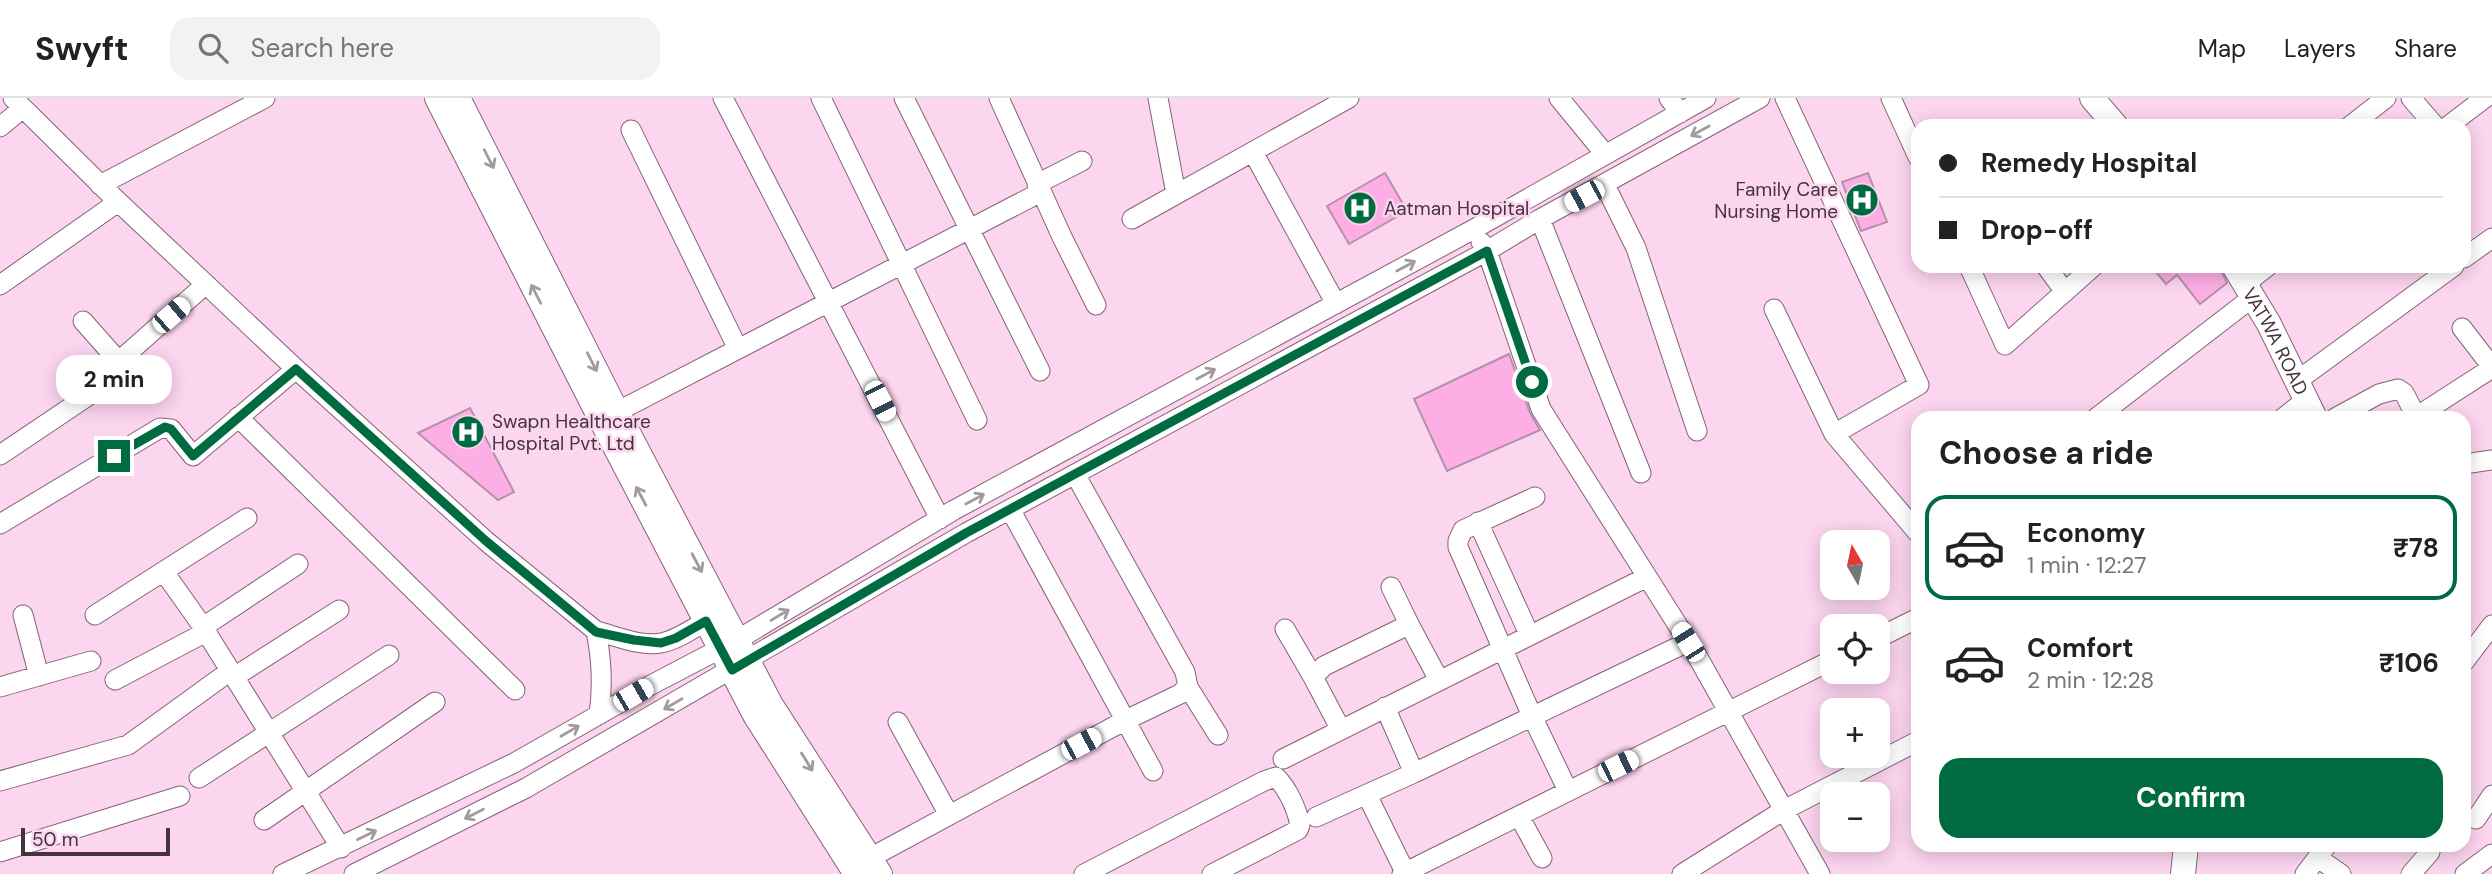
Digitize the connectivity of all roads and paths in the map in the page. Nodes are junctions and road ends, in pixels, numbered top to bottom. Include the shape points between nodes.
1 (265, 98) edge
2 (437, 98) edge
3 (458, 98) edge
4 (723, 98) edge
5 (821, 98) edge
6 (904, 98) edge
7 (999, 98) edge
8 (1158, 98) edge
9 (1349, 98) edge
10 (1559, 98) edge
11 (1706, 98) edge
12 (1760, 98) edge
13 (1785, 98) edge
14 (1891, 98) edge
15 (2092, 98) edge
16 (2386, 98) edge
17 (2411, 98) edge
18 (2484, 98) edge
19 (18, 103) edge
20 (1674, 105) edge
21 (2110, 119) edge
22 (2359, 119) edge
23 (2429, 119) edge
24 (2457, 119) edge
25 (0, 127) edge
26 (631, 130) dead end
27 (1911, 142) edge
28 (1253, 152) junction
29 (1605, 154) junction
30 (1082, 161) dead end
31 (100, 185) junction
32 (1605, 185) junction
33 (1039, 188) junction
34 (1176, 194) junction
35 (118, 202) junction
36 (1132, 219) dead end
37 (1540, 219) junction
38 (1474, 229) junction
39 (968, 230) junction
40 (2492, 238) edge
41 (1487, 251) junction
42 (2471, 253) edge
43 (902, 264) junction
44 (1972, 273) edge
45 (2051, 273) edge
46 (2086, 273) edge
47 (2446, 273) edge
48 (2244, 282) edge
49 (0, 285) edge
50 (206, 285) junction
51 (2065, 292) junction
52 (829, 302) junction
53 (1096, 304) dead end
54 (1336, 304) junction
55 (1774, 309) dead end
56 (83, 321) dead end
57 (2462, 328) dead end
58 (738, 349) junction
59 (119, 361) junction
60 (2492, 368) edge
61 (296, 369) junction
62 (1040, 370) dead end
63 (2306, 400) edge
64 (2104, 411) edge
65 (2292, 411) edge
66 (2348, 411) edge
67 (2413, 411) edge
68 (2428, 411) edge
69 (609, 415) junction
70 (237, 416) junction
71 (977, 420) dead end
72 (1697, 431) dead end
73 (1834, 434) junction
74 (0, 455) edge
75 (1641, 473) dead end
76 (1075, 474) junction
77 (1535, 498) dead end
78 (1010, 509) junction
79 (247, 518) dead end
80 (940, 519) junction
81 (1478, 522) junction
82 (0, 524) edge
83 (1911, 525) edge
84 (298, 564) dead end
85 (164, 572) junction
86 (1647, 577) junction
87 (1391, 587) dead end
88 (339, 610) dead end
89 (23, 615) dead end
90 (94, 615) dead end
91 (706, 621) junction
92 (1911, 622) edge
93 (2492, 625) edge
94 (1410, 626) junction
95 (204, 629) junction
96 (1285, 629) dead end
97 (596, 632) junction
98 (1890, 632) edge
99 (1530, 634) junction
100 (1688, 642) junction
101 (1502, 648) junction
102 (2471, 653) edge
103 (389, 655) dead end
104 (734, 655) junction
105 (91, 661) dead end
106 (1820, 666) edge
107 (232, 674) junction
108 (39, 676) junction
109 (1313, 677) junction
110 (115, 680) dead end
111 (1439, 680) junction
112 (0, 687) edge
113 (1188, 687) junction
114 (515, 690) dead end
115 (435, 702) dead end
116 (1385, 707) junction
117 (1728, 711) junction
118 (599, 715) junction
119 (1532, 716) junction
120 (1124, 721) junction
121 (898, 722) dead end
122 (1340, 730) junction
123 (269, 734) junction
124 (1218, 735) dead end
125 (1911, 745) edge
126 (1283, 759) dead end
127 (1153, 771) dead end
128 (1414, 773) junction
129 (198, 778) dead end
130 (0, 780) edge
131 (1568, 791) junction
132 (305, 792) junction
133 (1367, 795) junction
134 (2492, 795) edge
135 (180, 796) dead end
136 (1784, 810) junction
137 (949, 815) junction
138 (1519, 816) junction
139 (1316, 817) dead end
140 (2476, 819) dead end
141 (264, 820) dead end
142 (341, 848) junction
143 (0, 852) edge
144 (2185, 852) edge
145 (2321, 852) edge
146 (2323, 852) edge
147 (2430, 852) edge
148 (2492, 854) edge
149 (1542, 858) dead end
150 (868, 869) edge
151 (1692, 872) edge
152 (1403, 873) edge
153 (283, 874) edge
154 (354, 874) edge
155 (1084, 874) edge
156 (1212, 874) edge
157 (1820, 874) edge
158 (2183, 874) edge
159 (2305, 874) edge
160 (2341, 874) edge
161 (2410, 874) edge
162 (2465, 874) edge

1 - 31 street
69 -> 2 main road
3 -> 69 main road
4 - 52 street
5 - 43 street
6 - 39 street
7 - 33 street
8 - 34 street
9 - 28 street
10 - 29 street
11 - 20 street
12 -> 32 street
13 - 73 street via 1919,385
14 - 27 street
15 - 21 main road
16 - 22 street
17 - 23 street
18 - 24 street
19 - 25 street
19 - 31 street
20 - 29 street
26 - 58 street
28 - 34 street
28 - 54 street
29 - 38 street
30 - 33 street
31 - 35 street
32 - 37 street
32 - 72 street via 1636,248
33 - 39 street
33 - 53 street
34 - 36 street
35 - 49 street
35 - 50 street
37 - 41 street
37 - 75 street
38 - 41 street
54 -> 38 street
39 - 43 street
39 - 62 street
40 - 42 street
41 - 76 street
41 - 86 street via 1541,408
43 - 52 street
43 - 71 street
44 - 51 street via 2005,345
45 - 51 street
46 - 51 street
47 - 63 street
48 - 63 main road, VATWA ROAD
48 - 64 street
50 - 59 street
50 - 61 street
52 - 58 street
52 - 80 street
80 -> 54 street
55 - 73 street
56 - 59 street
57 - 60 street
58 - 69 street
59 - 74 street via 122,373
60 - 68 street
61 - 70 street
61 - 97 street via 486,541
63 - 65 street
66 - 67 street via 2398,389
91 -> 69 main road
69 -> 104 main road
70 - 82 street via 193,456 171,429 160,428
70 - 114 street
73 - 83 street
76 - 78 street
76 - 113 street via 1185,672
77 - 81 street
78 - 104 street
78 - 120 street
79 - 85 street
104 -> 80 street
81 - 99 street
81 - 101 street via 1463,530 1458,547
84 - 95 street
85 - 90 street
85 - 95 street
86 - 99 street
86 - 100 street
87 - 94 street
88 - 107 street
89 - 108 street
91 - 97 street via 661,643
91 - 104 main road
92 - 98 street
93 - 102 street
94 - 109 street via 1324,666
94 - 111 street
95 - 107 street
95 - 110 street
96 - 109 street
97 - 118 street via 602,671
99 - 101 street
100 - 117 street
100 - 119 street
101 - 111 street
101 - 119 street
103 - 123 street
104 - 118 street
104 - 150 main road via 771,705
104 -> 154 street via 526,788
105 - 108 street
106 - 117 street
107 - 123 street
107 - 130 street via 128,745
108 - 112 street
109 - 122 street
111 - 116 street
113 - 120 street
113 - 124 street
115 - 132 street
116 - 122 street
116 - 128 street
117 - 131 street
117 - 136 street
142 -> 118 street via 514,763
119 - 128 street
119 - 131 street
120 - 127 street
120 - 137 street
121 - 137 street
122 - 126 street
123 - 129 street
123 - 132 street
125 - 136 street
128 - 133 street
131 - 138 street
132 - 141 street
132 - 142 street
133 - 139 street
133 - 152 street
134 - 140 street
135 - 143 street
136 - 151 street
136 - 157 street
137 - 150 street
138 - 149 street
138 - 152 street
142 - 153 street
144 - 158 main road
145 - 159 street
146 - 160 street
147 - 161 street
148 - 162 street
155 - 156 street via 1276,778 1297,813 1298,830

